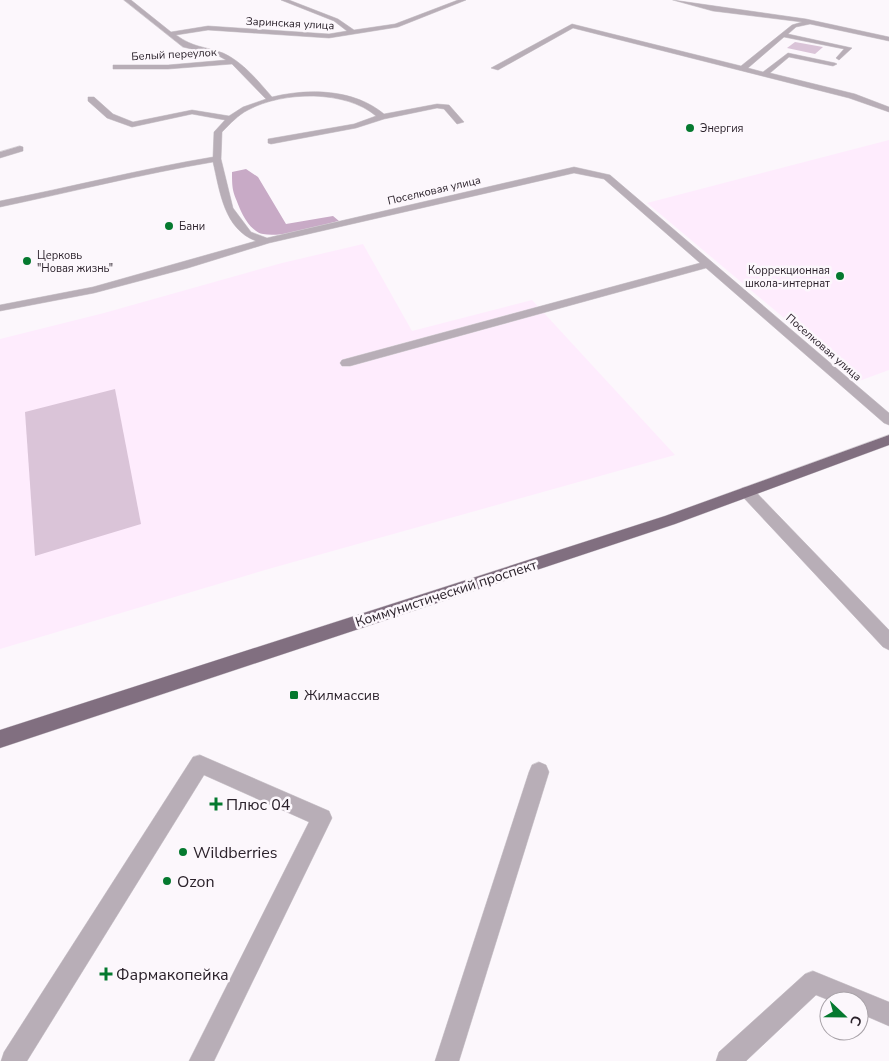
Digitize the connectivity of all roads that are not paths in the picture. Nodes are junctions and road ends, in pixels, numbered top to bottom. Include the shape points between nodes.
1 (127, 0) edge
2 (284, 0) edge
3 (463, 0) edge
4 (676, 0) edge
5 (750, 18) dead end
6 (811, 22) junction
7 (792, 27) junction
8 (353, 33) junction
9 (172, 34) junction
10 (783, 35) junction
11 (889, 39) edge
12 (839, 58) dead end
13 (232, 62) junction
14 (833, 64) dead end
15 (116, 66) dead end
16 (495, 68) dead end
17 (742, 68) junction
18 (766, 74) junction
19 (91, 99) dead end
20 (270, 100) junction
21 (889, 110) edge
22 (382, 117) junction
23 (231, 119) junction
24 (460, 122) dead end
25 (272, 141) dead end
26 (20, 149) dead end
27 (0, 155) edge
28 (217, 159) junction
29 (0, 204) edge
30 (266, 242) junction
31 (708, 264) junction
32 (0, 308) edge
33 (346, 362) dead end
34 (889, 420) edge
35 (889, 440) edge
36 (747, 492) junction
37 (889, 642) edge
38 (0, 738) edge
39 (539, 772) dead end
40 (835, 991) edge
41 (869, 1005) edge
42 (889, 1014) edge
43 (13, 1061) edge
44 (201, 1061) edge
45 (446, 1061) edge
46 (728, 1061) edge

1 - 9 street
2 - 8 street via 336,20
3 - 8 street, Заринская улица via 396,26
4 - 6 street via 713,9
5 - 7 street
6 - 7 street
6 - 11 street
7 - 10 street
8 - 9 street, Заринская улица via 307,36 208,28
9 - 13 street via 183,45 222,55
10 - 12 street via 849,48
10 - 17 street
13 - 15 street, Белый переулок via 168,67
13 - 20 street
14 - 18 street via 788,55
16 - 17 street via 572,26
17 - 18 street
18 - 21 street via 852,96
19 - 23 street via 110,116 132,125 192,112
20 - 22 street via 312,93 368,105
20 - 23 street via 249,106
22 - 24 street via 437,106 446,107
22 - 25 street via 356,126
23 - 28 street via 218,132
26 - 27 street
28 - 29 street via 150,170
28 - 30 street via 228,208 247,234
30 - 31 street, Поселковая улица via 574,170 607,177
30 - 32 street, Поселковая улица via 94,290
31 - 33 street
31 - 34 street, Поселковая улица
35 - 36 main road, Коммунистический проспект
36 - 37 street
36 - 38 main road, Коммунистический проспект via 670,520
39 - 45 street
40 - 46 street via 813,982
41 - 42 street
43 - 44 street via 200,764 322,818

